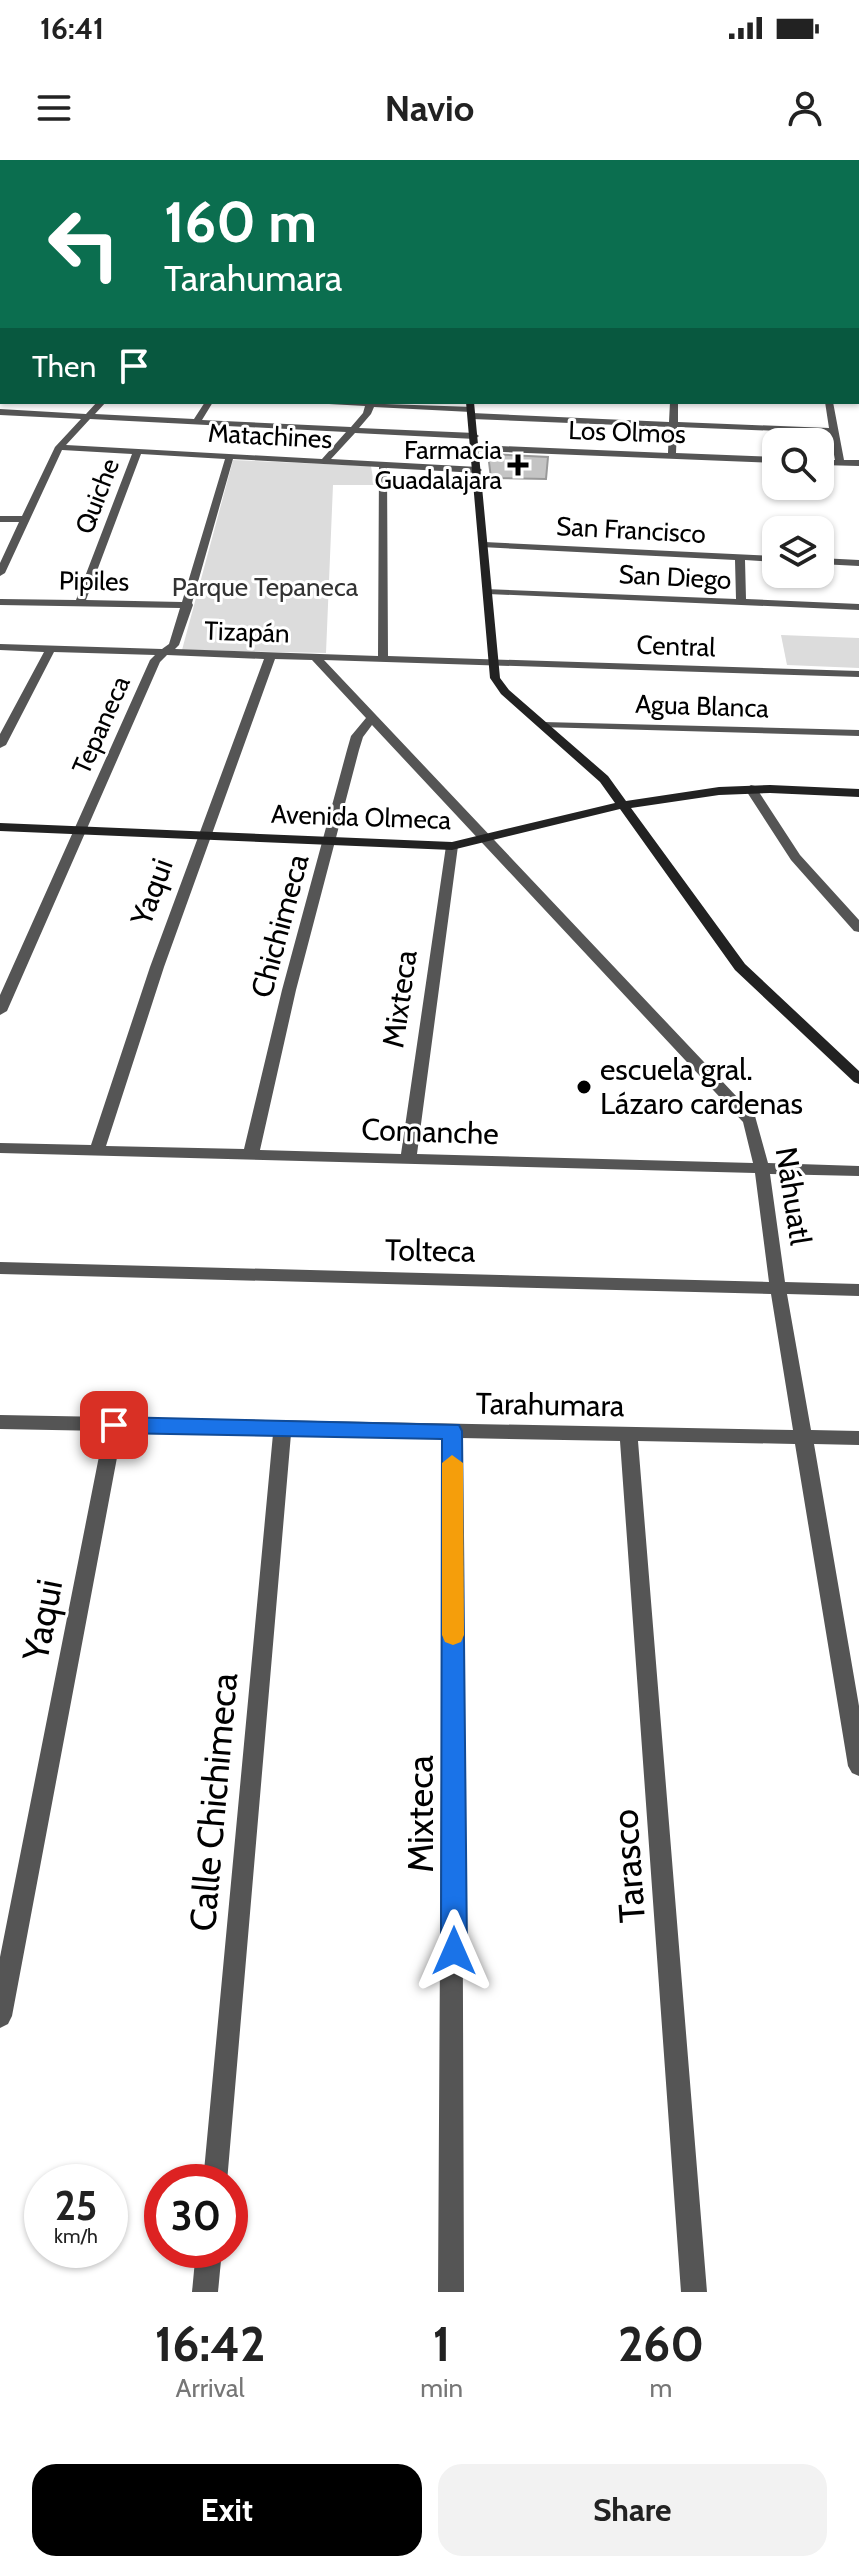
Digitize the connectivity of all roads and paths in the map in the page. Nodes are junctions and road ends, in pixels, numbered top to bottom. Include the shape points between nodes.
1 (101, 404) edge
2 (208, 404) edge
3 (369, 404) edge
4 (386, 404) edge
5 (674, 404) edge
6 (829, 404) edge
7 (471, 409) edge
8 (0, 412) edge
9 (91, 417) junction
10 (196, 422) junction
11 (673, 425) junction
12 (762, 428) edge
13 (833, 428) edge
14 (351, 431) junction
15 (475, 436) junction
16 (834, 436) edge
17 (59, 447) junction
18 (476, 448) junction
19 (138, 450) junction
20 (230, 456) junction
21 (672, 456) junction
22 (762, 459) edge
23 (325, 461) junction
24 (834, 463) edge
25 (840, 463) junction
26 (859, 463) edge
27 (383, 465) junction
28 (478, 470) junction
29 (0, 519) edge
30 (24, 519) junction
31 (484, 545) junction
32 (740, 557) junction
33 (762, 558) edge
34 (834, 562) edge
35 (859, 563) edge
36 (0, 573) edge
37 (488, 591) junction
38 (0, 602) edge
39 (80, 602) junction
40 (741, 603) junction
41 (188, 605) junction
42 (859, 607) edge
43 (0, 647) edge
44 (51, 648) junction
45 (165, 652) junction
46 (271, 655) junction
47 (314, 656) junction
48 (383, 657) junction
49 (492, 662) junction
50 (859, 674) edge
51 (373, 717) junction
52 (543, 725) junction
53 (859, 733) edge
54 (0, 745) edge
55 (751, 789) junction
56 (859, 793) edge
57 (624, 804) junction
58 (0, 827) edge
59 (81, 831) junction
60 (205, 836) junction
61 (488, 839) junction
62 (329, 842) junction
63 (452, 846) junction
64 (859, 928) edge
65 (0, 1011) edge
66 (859, 1079) edge
67 (0, 1148) edge
68 (96, 1152) junction
69 (251, 1154) junction
70 (408, 1160) junction
71 (762, 1169) junction
72 (859, 1171) edge
73 (0, 1268) edge
74 (778, 1288) junction
75 (859, 1290) edge
76 (0, 1422) edge
77 (114, 1425) junction
78 (283, 1428) junction
79 (452, 1431) junction
80 (628, 1434) junction
81 (806, 1437) junction
82 (859, 1438) edge
83 (859, 1766) edge
84 (0, 2016) edge
85 (217, 2164) edge
86 (207, 2268) edge
87 (205, 2292) edge
88 (451, 2292) edge
89 (694, 2292) edge

1 - 9 street
2 - 10 street
3 - 14 street
4 - 7 street
5 - 11 street
6 - 13 street
7 - 11 street
7 - 15 street
8 - 9 street
9 - 10 street
9 - 17 street
10 - 14 street
11 - 12 street
11 - 21 street
14 - 15 street
14 - 23 street
15 - 18 street
16 - 25 street
17 - 19 street, Matachines
17 - 30 street
18 - 21 street, Los Olmos
18 - 28 street
19 - 20 street, Matachines
19 - 39 street, Quiche
20 - 23 street, Matachines
20 - 41 street, Tepaneca
21 - 22 street, Los Olmos
23 - 27 street, Matachines
24 - 25 street
25 - 26 street
27 - 28 street, Matachines
27 - 48 street
28 - 31 street
29 - 30 street
30 - 36 street
31 - 32 street, San Francisco
31 - 37 street
32 - 33 street, San Francisco
32 - 40 street
34 - 35 street
37 - 40 street, San Diego
37 - 49 street
38 - 39 street, Pipiles
39 - 41 street, Pipiles
40 - 42 street, San Diego
41 - 45 street, Tepaneca via 174,645
43 - 44 street, Tizapán
44 - 45 street, Tizapán
44 - 54 street
45 - 46 street, Tizapán
45 - 59 street, Tepaneca via 155,660
46 - 47 street, Tizapán
46 - 60 street, Yaqui
47 - 48 street, Tizapán
47 - 51 street, Náhuatl
48 - 49 street, Tizapán
49 - 50 street, Central
49 - 52 street via 499,685
51 - 61 street, Náhuatl
51 - 62 street, Chichimeca via 357,736
52 - 53 street, Agua Blanca
52 - 57 street
55 - 56 street, Avenida Olmeca
55 - 57 street, Avenida Olmeca
55 - 64 street via 795,857
57 - 61 street, Avenida Olmeca
57 - 66 street via 734,960
58 - 59 street, Avenida Olmeca
59 - 60 street, Avenida Olmeca
59 - 65 street, Tepaneca
60 - 62 street, Avenida Olmeca
60 - 68 street, Yaqui
61 - 63 street, Avenida Olmeca
61 - 71 street, Náhuatl via 750,1120
62 - 63 street, Avenida Olmeca
62 - 69 street, Chichimeca
63 - 70 street, Mixteca
67 - 68 street, Comanche
68 - 69 street, Comanche
69 - 70 street, Comanche
70 - 71 street, Comanche
71 - 72 street, Comanche
71 - 74 street, Náhuatl
73 - 74 street, Tolteca
74 - 75 street, Tolteca
74 - 81 street, Náhuatl
76 - 77 street, Tarahumara
77 - 78 street, Tarahumara
77 - 84 street, Yaqui
78 - 79 street, Tarahumara
78 - 85 street, Calle Chichimeca
79 - 80 street, Tarahumara
79 - 88 street, Mixteca
80 - 81 street, Tarahumara
80 - 89 street, Tarasco
81 - 82 street, Tarahumara
81 - 83 street, Náhuatl
86 - 87 street

